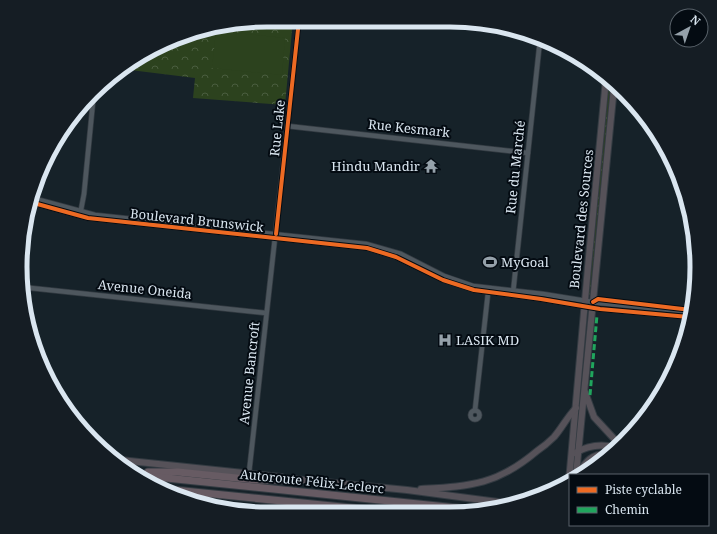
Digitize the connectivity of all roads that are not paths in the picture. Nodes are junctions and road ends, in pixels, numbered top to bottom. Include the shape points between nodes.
1 (297, 27) edge
2 (540, 44) edge
3 (606, 85) edge
4 (614, 92) edge
5 (93, 102) edge
6 (287, 126) junction
7 (528, 153) junction
8 (37, 200) edge
9 (36, 203) edge
10 (80, 214) junction
11 (275, 236) junction
12 (270, 274) joint
13 (28, 288) edge
14 (488, 293) junction
15 (513, 293) junction
16 (584, 304) junction
17 (593, 305) junction
18 (685, 312) edge
19 (266, 313) junction
20 (685, 316) edge
21 (585, 392) junction
22 (576, 408) junction
23 (476, 410) dead end
24 (616, 441) edge
25 (609, 446) edge
26 (578, 451) junction
27 (600, 454) edge
28 (571, 455) junction
29 (126, 461) edge
30 (581, 468) edge
31 (576, 471) edge
32 (142, 472) edge
33 (249, 473) junction
34 (570, 474) edge
35 (150, 476) edge
36 (298, 480) junction
37 (407, 490) junction
38 (180, 491) edge
39 (497, 502) edge
40 (342, 507) edge
41 (447, 507) edge

1 - 6 street, Rue Lake
2 - 7 street, Rue du Marché
3 - 16 main road, Boulevard des Sources
4 - 17 main road, Boulevard des Sources
5 - 10 street
6 - 7 street, Rue Kesmark
6 - 11 street, Rue Lake
7 - 15 street, Rue du Marché
8 - 10 street, Boulevard Brunswick
9 - 10 street, Boulevard Brunswick
10 - 11 street, Boulevard Brunswick via 103,220
11 - 12 street, Rue Lake
11 - 14 street, Boulevard Brunswick via 356,246 381,252 402,259 455,285
11 - 15 street, Boulevard Brunswick via 375,246 401,254 458,281
12 - 19 street, Avenue Bancroft
13 - 19 street, Avenue Oneida
14 - 15 street, Boulevard Brunswick
14 - 23 street
15 - 16 street, Boulevard Brunswick
16 - 17 street, Boulevard Brunswick
16 - 22 main road, Boulevard des Sources
17 - 18 street, Boulevard Brunswick
17 - 20 street, Boulevard Brunswick
17 - 21 main road, Boulevard des Sources
19 - 33 street, Avenue Bancroft
21 - 24 main road via 594,416
21 - 26 main road, Boulevard des Sources
22 - 28 main road, Boulevard des Sources
22 - 37 main road via 553,438 504,475 474,485
25 - 26 main road via 598,445
26 - 28 main road
26 - 31 main road, Boulevard des Sources
27 - 30 main road via 591,457
28 - 34 main road, Boulevard des Sources
29 - 33 main road
32 - 36 highway via 178,472 257,480
33 - 36 main road
35 - 41 highway, Autoroute Félix-Leclerc
36 - 37 main road
37 - 39 main road
38 - 40 highway, Autoroute Félix-Leclerc

